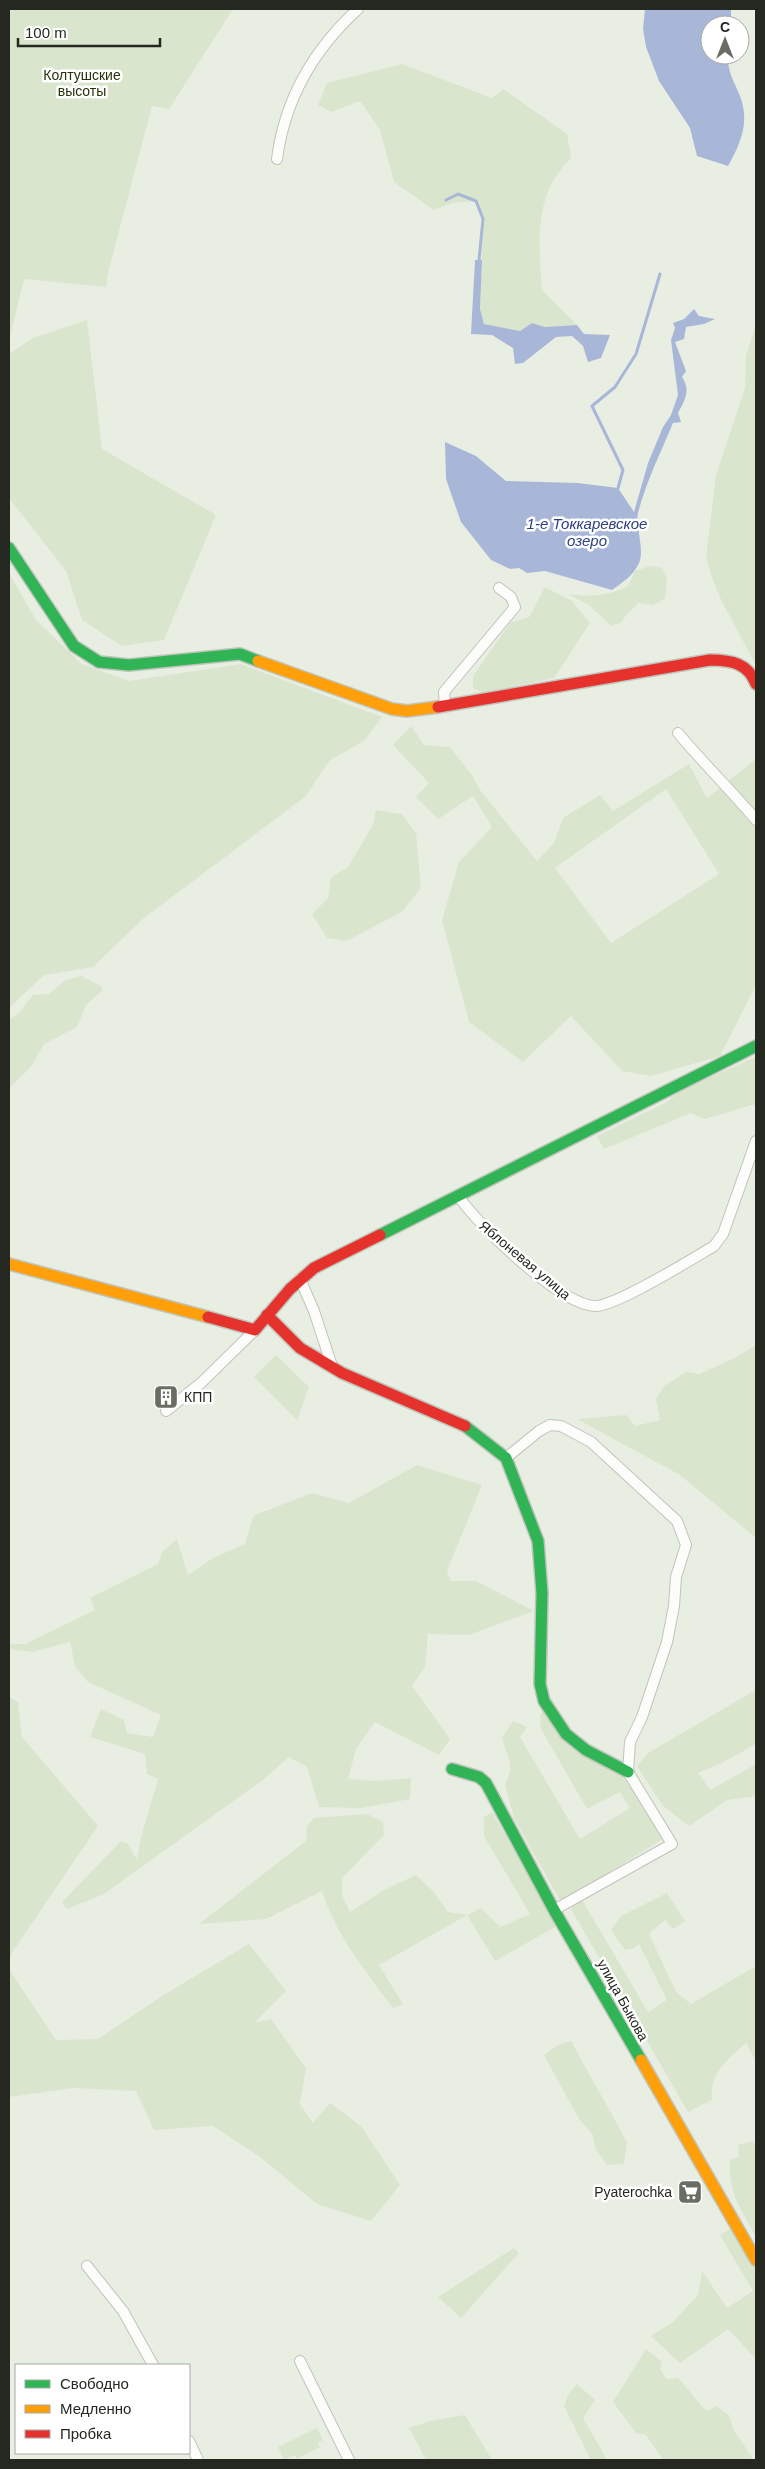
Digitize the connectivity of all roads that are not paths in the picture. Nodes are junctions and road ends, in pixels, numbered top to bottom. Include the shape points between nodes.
1 (358, 9) edge
2 (277, 159) dead end
3 (9, 548) edge
4 (498, 588) dead end
5 (756, 684) edge
6 (444, 706) junction
7 (678, 733) dead end
8 (756, 820) edge
9 (756, 1046) edge
10 (756, 1141) edge
11 (459, 1197) junction
12 (9, 1264) edge
13 (300, 1279) junction
14 (267, 1315) junction
15 (255, 1330) junction
16 (332, 1366) junction
17 (166, 1411) dead end
18 (506, 1458) junction
19 (452, 1769) dead end
20 (628, 1772) junction
21 (554, 1910) junction
22 (756, 2260) edge
23 (87, 2266) dead end
24 (300, 2361) dead end
25 (152, 2364) edge
26 (190, 2443) edge
27 (198, 2460) edge
28 (349, 2460) edge

1 - 2 street via 316,54 301,81 286,112
3 - 6 street via 74,646 99,662 129,665 240,654 392,709 407,712
4 - 6 street via 511,597 515,607 444,692
5 - 6 street via 745,666 732,660 710,660
7 - 8 street
9 - 11 street
10 - 11 street, Яблоневая улица via 723,1234 714,1246 616,1300 598,1306 577,1302 536,1272 472,1215
11 - 13 street via 314,1268
12 - 15 street
13 - 14 street
13 - 16 street
14 - 15 street
14 - 16 street via 300,1348
15 - 17 street via 201,1383
16 - 18 street via 380,1391 469,1428
18 - 20 street via 538,1541 542,1593 540,1684 544,1701 566,1734 586,1750
18 - 20 street via 539,1431 550,1425 561,1426 591,1442 677,1521 686,1545 676,1577 667,1642 642,1717 630,1742
19 - 21 street, улица Быкова via 486,1783
20 - 21 street via 672,1844
21 - 22 street, улица Быкова
23 - 25 street via 123,2311
24 - 28 street
26 - 27 street

